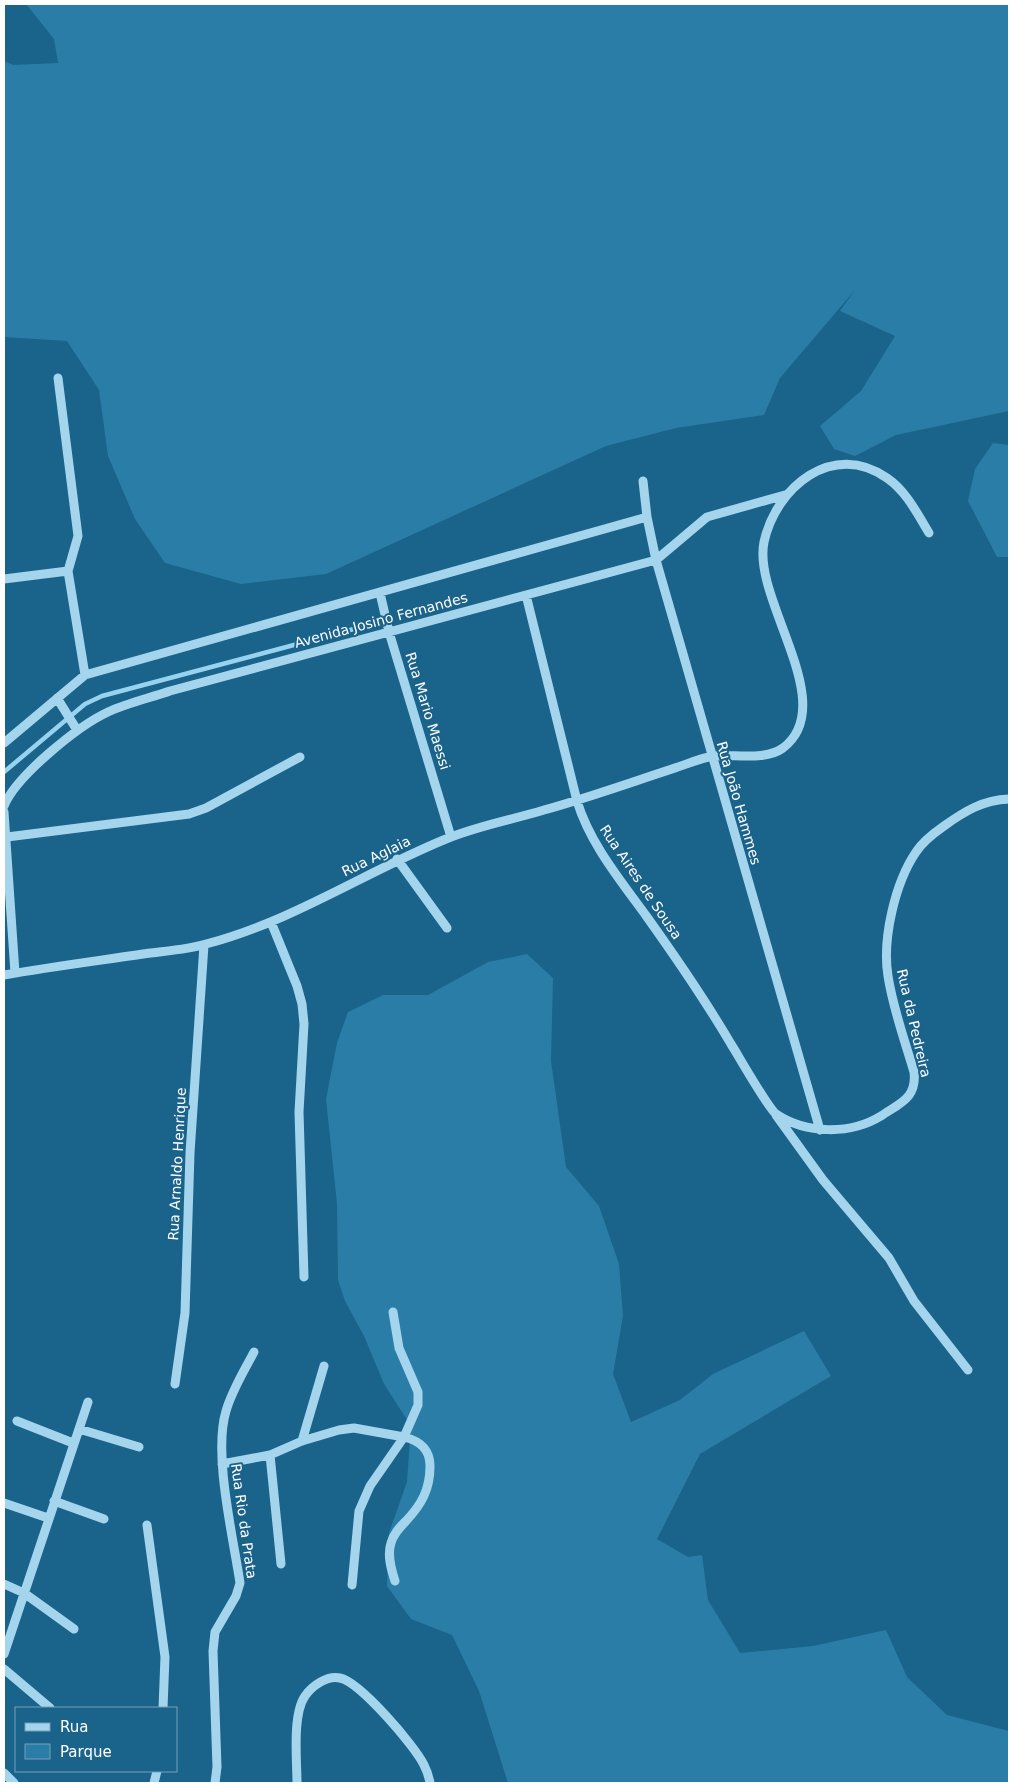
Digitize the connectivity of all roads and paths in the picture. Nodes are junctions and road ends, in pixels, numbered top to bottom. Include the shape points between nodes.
1 (58, 378) dead end
2 (643, 481) dead end
3 (785, 495) junction
4 (647, 516) junction
5 (929, 533) dead end
6 (656, 560) junction
7 (68, 571) junction
8 (4, 578) edge
9 (380, 592) junction
10 (526, 595) junction
11 (390, 632) junction
12 (85, 675) junction
13 (57, 698) junction
14 (75, 727) junction
15 (4, 743) edge
16 (711, 756) junction
17 (300, 757) dead end
18 (1009, 799) edge
19 (577, 801) junction
20 (4, 806) edge
21 (4, 812) edge
22 (7, 837) junction
23 (452, 837) junction
24 (397, 859) junction
25 (271, 922) junction
26 (447, 928) dead end
27 (204, 945) junction
28 (15, 973) junction
29 (4, 975) edge
30 (775, 1113) junction
31 (820, 1130) junction
32 (304, 1277) dead end
33 (393, 1312) dead end
34 (254, 1352) dead end
35 (324, 1366) dead end
36 (968, 1370) dead end
37 (175, 1384) dead end
38 (88, 1402) dead end
39 (16, 1421) dead end
40 (79, 1429) junction
41 (404, 1437) junction
42 (302, 1441) junction
43 (74, 1443) junction
44 (139, 1447) dead end
45 (270, 1455) junction
46 (222, 1464) junction
47 (54, 1501) junction
48 (4, 1503) edge
49 (48, 1518) junction
50 (104, 1519) dead end
51 (147, 1525) dead end
52 (281, 1564) dead end
53 (395, 1581) dead end
54 (4, 1584) edge
55 (352, 1585) dead end
56 (24, 1593) junction
57 (74, 1629) dead end
58 (4, 1654) edge
59 (4, 1669) edge
60 (49, 1707) edge
61 (163, 1707) edge
62 (4, 1773) edge
63 (14, 1783) edge
64 (215, 1783) edge
65 (297, 1783) edge
66 (430, 1783) edge

1 - 7 street via 78,536
2 - 4 street, Rua João Hammes
3 - 5 street via 825,466 849,463 868,467 901,489
3 - 6 street, Avenida Josino Fernandes via 707,517
3 - 16 street, Rua Aglaia via 764,543 763,572 798,668 801,721 792,739 781,749 760,755
4 - 6 street, Rua João Hammes
4 - 9 street, Avenida Josino Fernandes
6 - 10 street, Avenida Josino Fernandes
6 - 16 street, Rua João Hammes
7 - 8 street
7 - 12 street
9 - 11 street, Rua Mario Maessi
9 - 12 street, Avenida Josino Fernandes
10 - 11 street, Avenida Josino Fernandes
10 - 19 street, Rua Aires de Sousa
11 - 14 street, Avenida Josino Fernandes via 170,691
11 - 23 street, Rua Mario Maessi
12 - 13 street, Avenida Josino Fernandes
13 - 14 street
13 - 15 street, Avenida Josino Fernandes
14 - 20 street, Avenida Josino Fernandes via 14,786
16 - 19 street, Rua Aglaia
16 - 31 street, Rua João Hammes
17 - 22 street via 190,814
18 - 31 street, Rua da Pedreira via 979,804 930,836 916,852 898,892 890,926 888,975 914,1072 912,1094 873,1121
19 - 23 street, Rua Aglaia
19 - 30 street, Rua Aires de Sousa via 602,853 699,990
21 - 22 street
22 - 28 street
23 - 24 street, Rua Aglaia
24 - 25 street, Rua Aglaia
24 - 26 street
25 - 27 street, Rua Aglaia
25 - 32 street via 297,986 303,1017 299,1112
27 - 28 street, Rua Aglaia
27 - 37 street, Rua Arnaldo Henrique via 190,1153 185,1313
28 - 29 street, Rua Aglaia
30 - 31 street via 802,1126
30 - 36 street, Rua Aires de Sousa via 823,1180 889,1258 914,1301
33 - 41 street via 399,1348 418,1392 418,1405
34 - 46 street, Rua Rio da Prata via 226,1412
35 - 42 street
38 - 40 street
39 - 43 street
40 - 43 street
40 - 44 street
41 - 42 street via 354,1428
41 - 53 street via 427,1450 430,1480 423,1499 390,1544 390,1568
41 - 55 street via 370,1486 359,1511
42 - 45 street
43 - 47 street
45 - 46 street
45 - 52 street
46 - 64 street, Rua Rio da Prata via 240,1582 236,1596 215,1632
47 - 49 street
47 - 50 street
48 - 49 street
49 - 56 street
51 - 61 street via 165,1656
54 - 56 street
56 - 57 street
56 - 58 street
59 - 60 street
62 - 63 street
65 - 66 street via 297,1724 301,1704 315,1685 329,1678 340,1678 385,1713 424,1763

